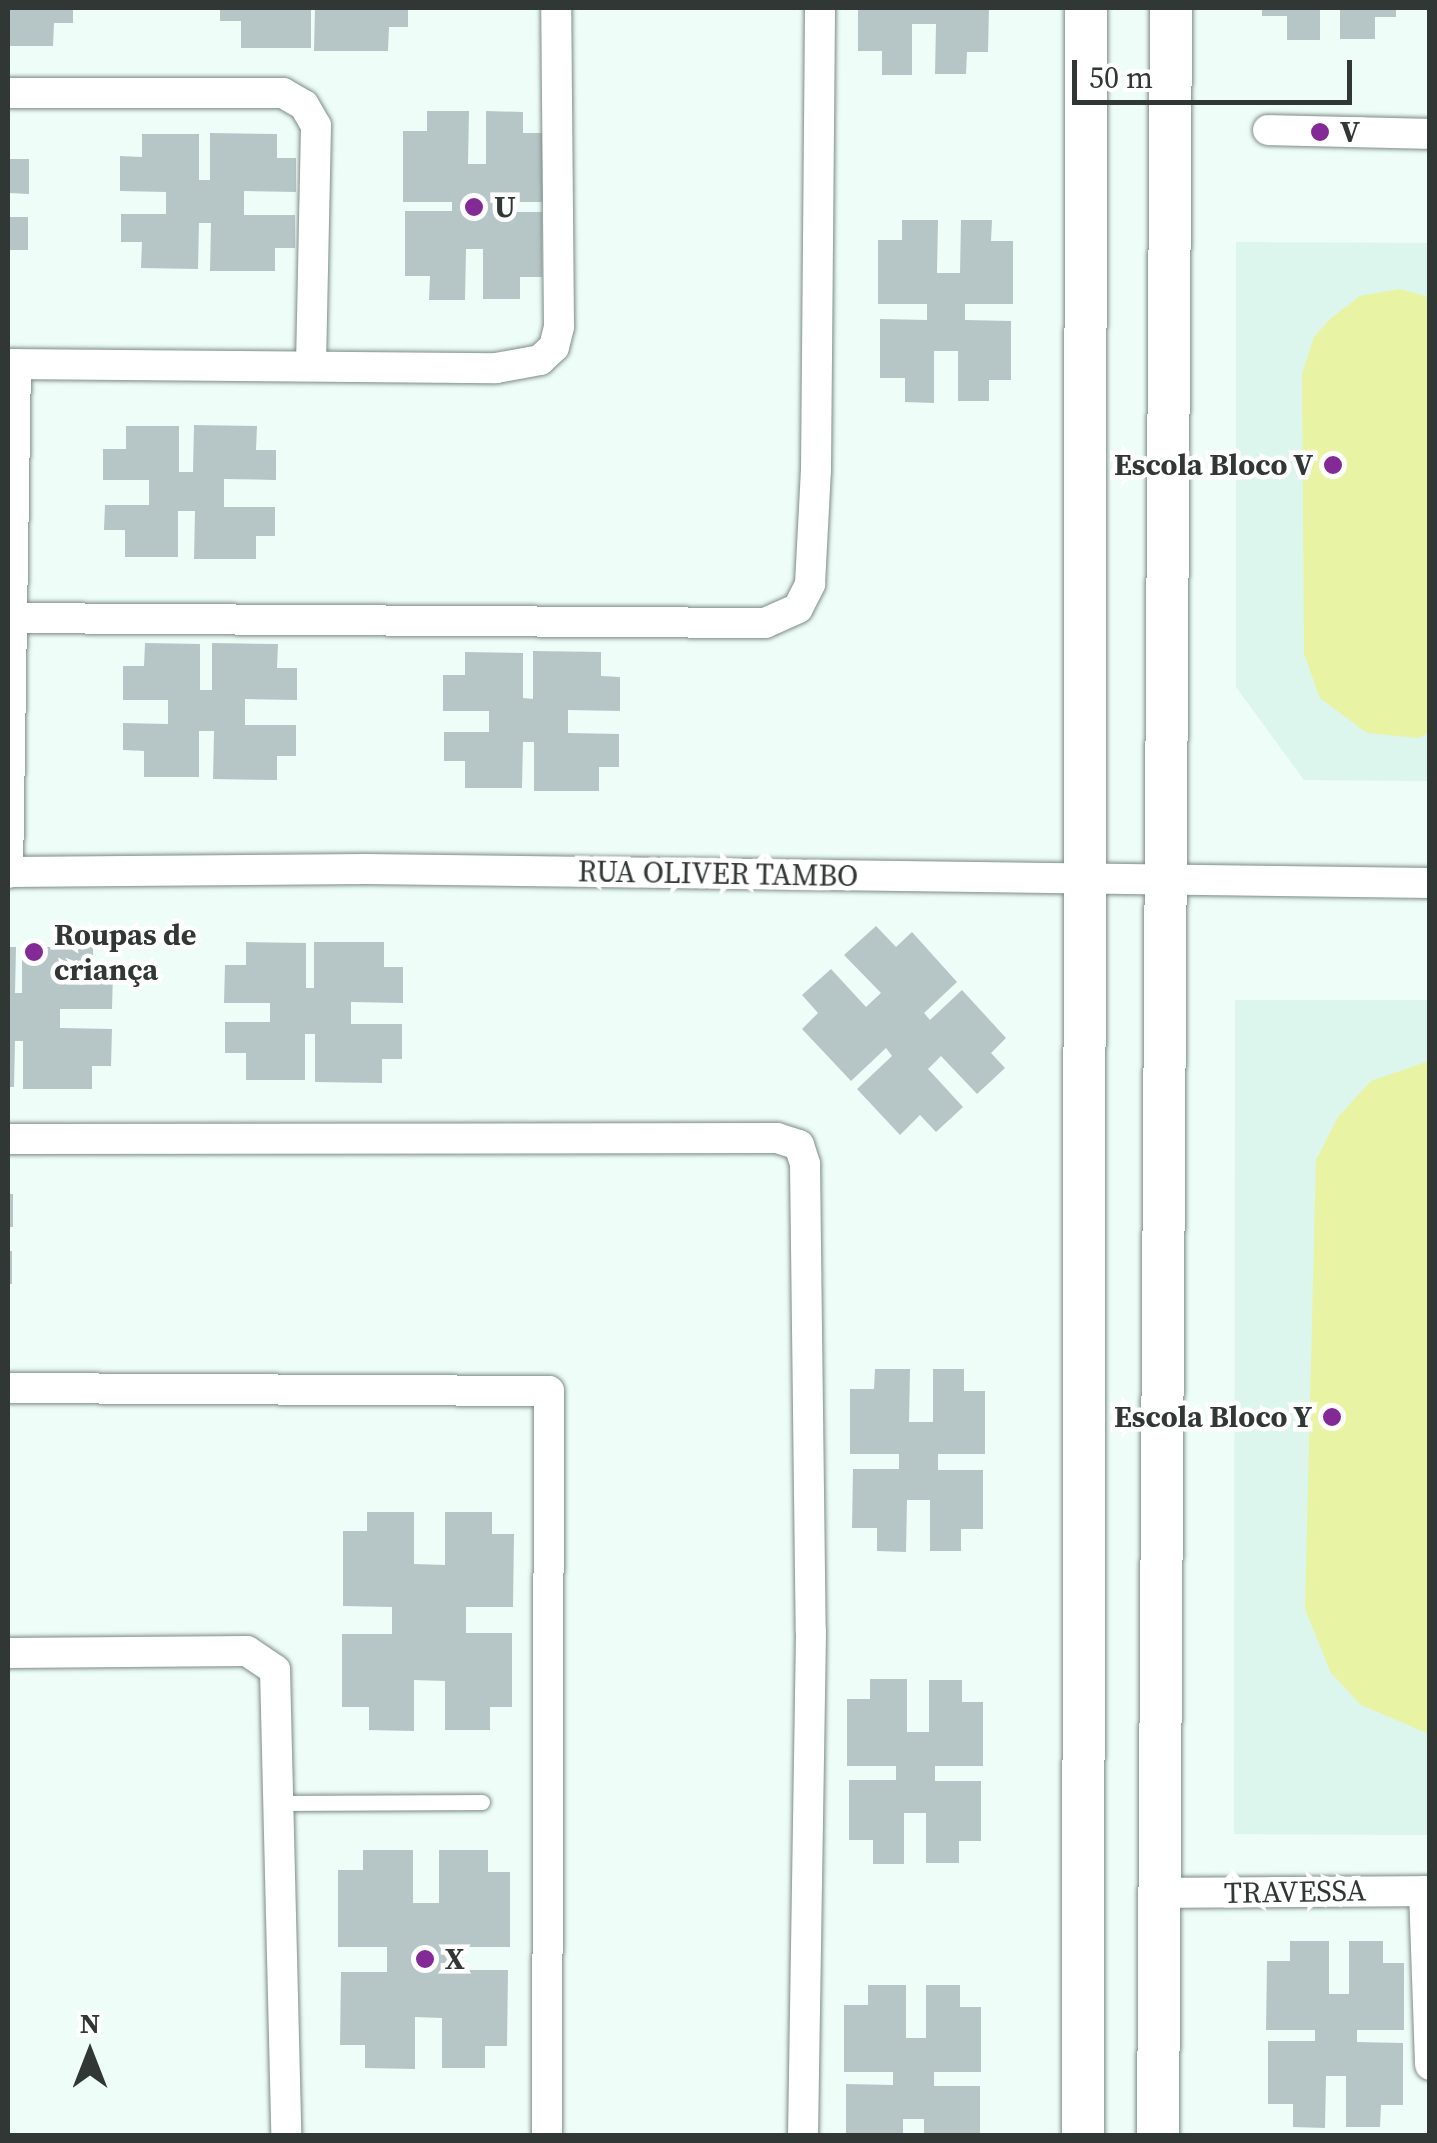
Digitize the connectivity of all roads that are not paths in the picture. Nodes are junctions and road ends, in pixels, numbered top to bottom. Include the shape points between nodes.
1 (556, 8) edge
2 (820, 8) edge
3 (1086, 8) edge
4 (1171, 8) edge
5 (8, 94) edge
6 (1268, 130) dead end
7 (1430, 134) edge
8 (12, 364) edge
9 (311, 365) junction
10 (10, 618) edge
11 (8, 872) edge
12 (1085, 878) junction
13 (1166, 880) junction
14 (1430, 883) edge
15 (8, 1139) edge
16 (8, 1388) edge
17 (8, 1653) edge
18 (283, 1802) junction
19 (482, 1802) dead end
20 (1427, 1891) edge
21 (1160, 1894) junction
22 (1429, 2041) edge
23 (1430, 2065) edge
24 (286, 2136) edge
25 (546, 2136) edge
26 (803, 2136) edge
27 (1083, 2136) edge
28 (1158, 2136) edge

1 - 9 street via 554,346 540,360 511,367
2 - 10 street via 816,470 810,584 798,608 765,623
3 - 12 street
4 - 13 street
5 - 9 street via 284,94 304,105 316,126
6 - 7 street
8 - 9 street
8 - 10 street
10 - 11 street
11 - 12 street, RUA OLIVER TAMBO
12 - 13 street, RUA OLIVER TAMBO
12 - 27 street
13 - 14 street, RUA OLIVER TAMBO
13 - 21 street
15 - 26 street via 778,1138 799,1144 805,1164 812,1632
16 - 25 street via 549,1392
17 - 18 street via 260,1654 275,1670
18 - 19 lane
18 - 24 street
20 - 21 street, TRAVESSA
20 - 22 street
21 - 28 street
22 - 23 street

